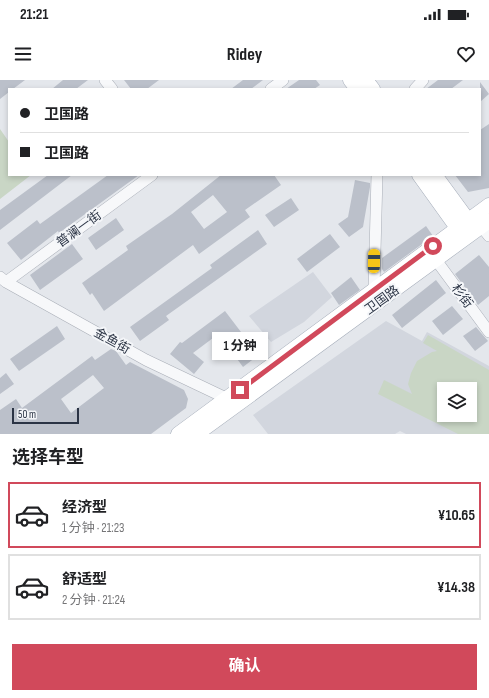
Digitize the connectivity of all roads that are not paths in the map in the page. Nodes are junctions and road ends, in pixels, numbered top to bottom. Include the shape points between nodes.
1 (105, 80) edge
2 (283, 80) edge
3 (366, 80) edge
4 (423, 80) edge
5 (111, 88) edge
6 (272, 88) edge
7 (372, 88) edge
8 (416, 88) edge
9 (151, 176) edge
10 (376, 176) edge
11 (420, 176) edge
12 (436, 176) edge
13 (489, 205) edge
14 (463, 224) junction
15 (487, 228) edge
16 (470, 236) junction
17 (436, 260) junction
18 (3, 280) edge
19 (374, 290) junction
20 (489, 332) edge
21 (228, 398) junction
22 (178, 434) edge
23 (197, 434) edge

1 - 5 street
2 - 6 street
3 - 7 main road
4 - 8 street
9 - 18 street, 普澜一街
10 - 19 street
11 - 14 main road
12 - 14 main road
13 - 14 main road, 卫国路
14 - 16 main road
14 - 19 main road, 卫国路
15 - 16 main road, 卫国路
16 - 17 main road, 卫国路
17 - 20 street, 杉街
17 - 23 main road, 卫国路
18 - 21 street, 金鱼街 via 146,360
19 - 21 main road, 卫国路
21 - 22 main road, 卫国路

